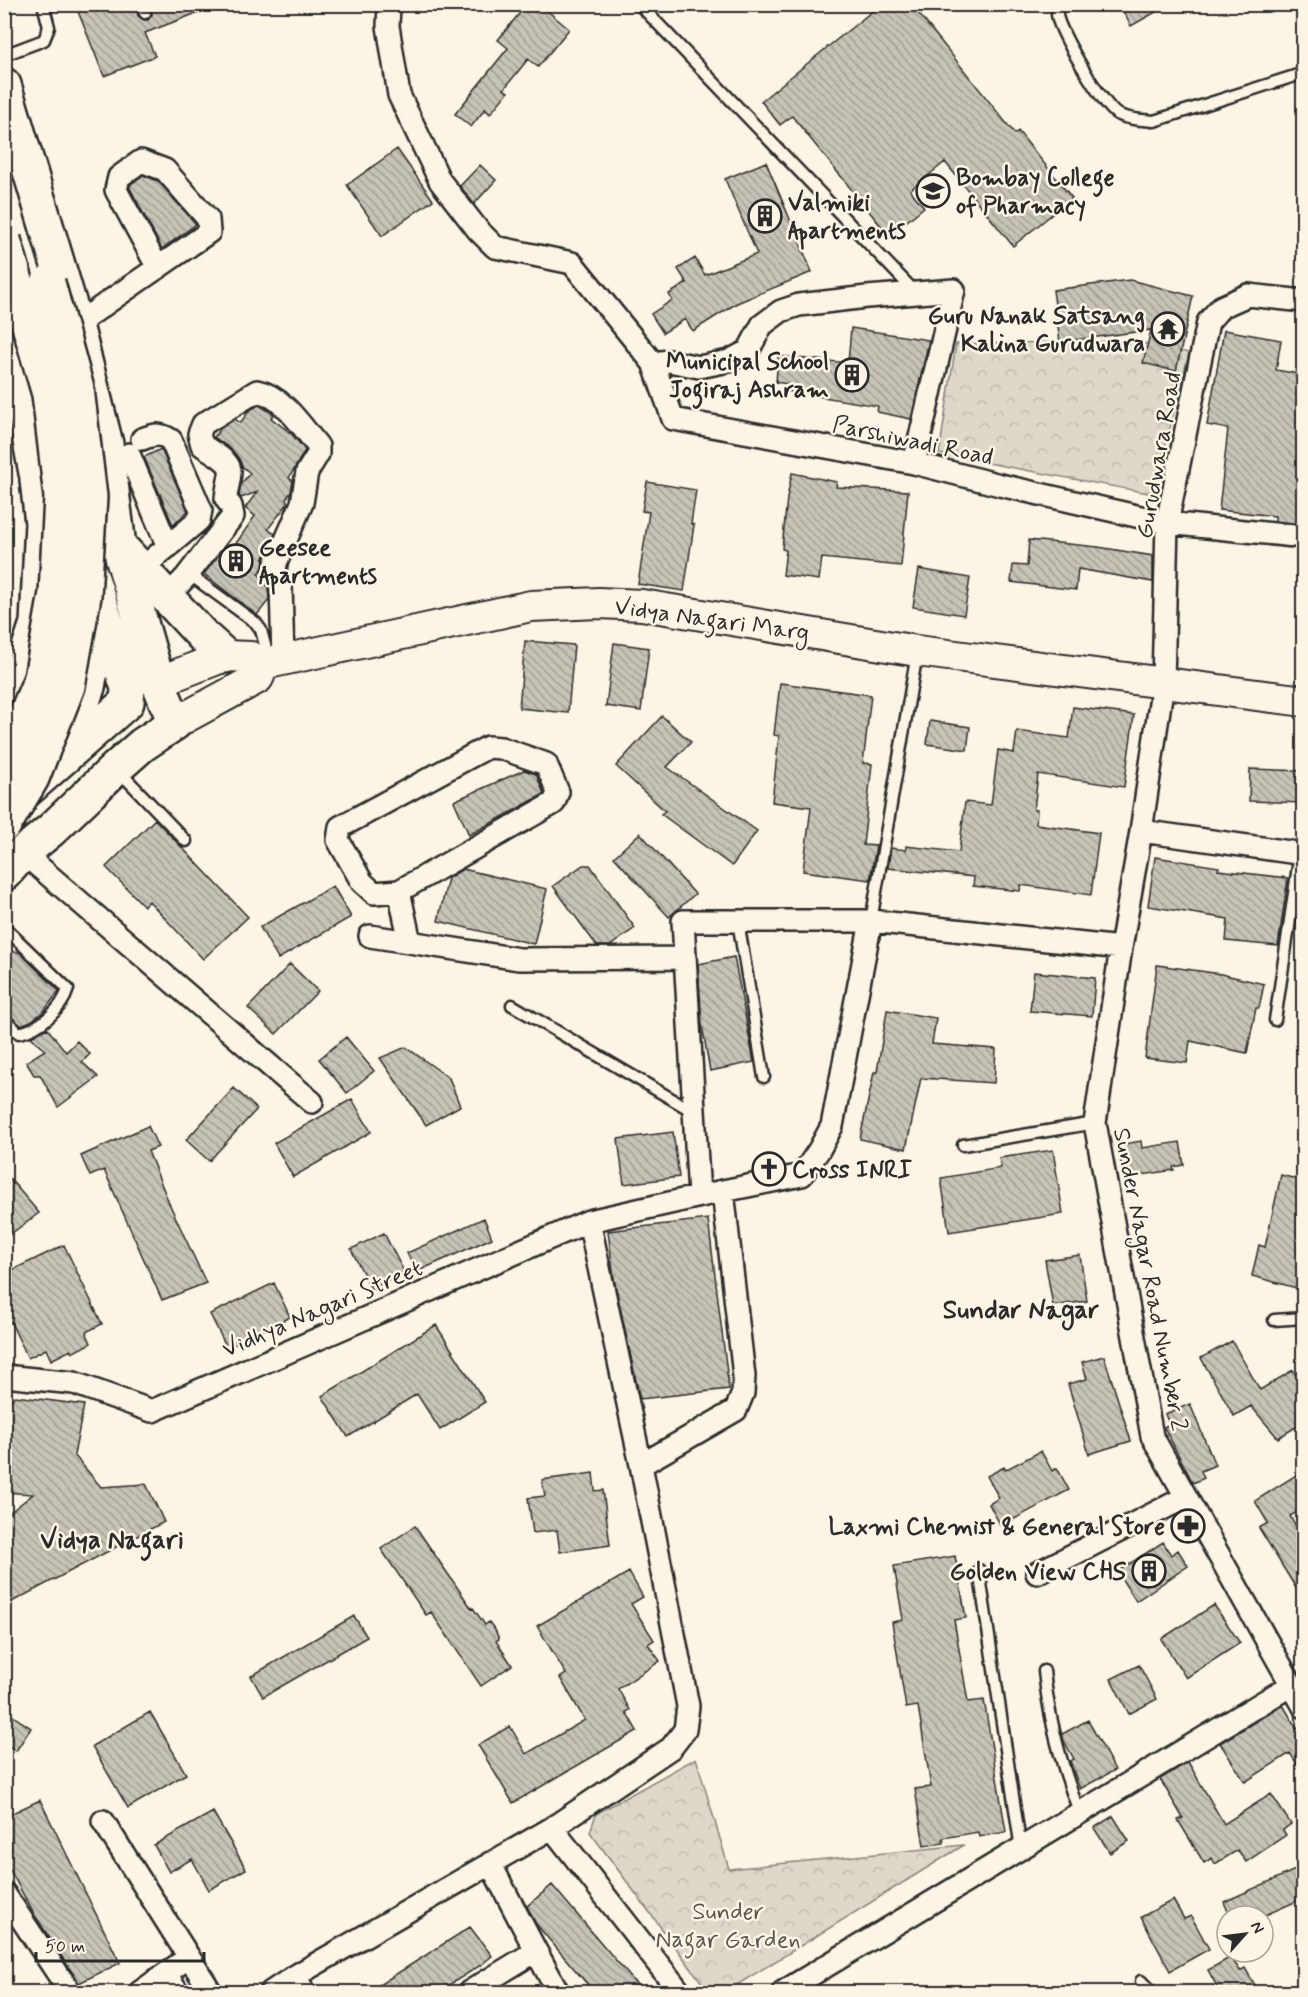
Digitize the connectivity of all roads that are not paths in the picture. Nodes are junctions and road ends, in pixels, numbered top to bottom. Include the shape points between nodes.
1 (43, 4) edge
2 (389, 4) edge
3 (639, 4) edge
4 (1060, 4) edge
5 (4, 55) edge
6 (1304, 73) edge
7 (4, 85) edge
8 (4, 141) edge
9 (4, 240) edge
10 (158, 268) junction
11 (915, 293) junction
12 (1304, 301) edge
13 (4, 324) edge
14 (76, 325) junction
15 (653, 363) junction
16 (126, 446) junction
17 (914, 463) junction
18 (35, 469) junction
19 (1167, 522) junction
20 (1304, 537) edge
21 (79, 538) junction
22 (119, 546) junction
23 (168, 547) junction
24 (140, 570) junction
25 (189, 574) junction
26 (167, 597) junction
27 (917, 651) junction
28 (225, 656) junction
29 (272, 662) junction
30 (158, 682) junction
31 (1163, 683) junction
32 (1304, 701) edge
33 (127, 702) junction
34 (175, 723) junction
35 (4, 724) edge
36 (142, 745) junction
37 (4, 767) edge
38 (116, 768) junction
39 (7, 812) edge
40 (1141, 831) junction
41 (186, 841) dead end
42 (1302, 854) edge
43 (14, 863) edge
44 (399, 891) junction
45 (738, 921) junction
46 (872, 921) junction
47 (4, 927) edge
48 (370, 936) dead end
49 (410, 942) junction
50 (1121, 948) junction
51 (685, 957) junction
52 (512, 1005) dead end
53 (4, 1019) edge
54 (1275, 1020) dead end
55 (764, 1077) dead end
56 (312, 1102) dead end
57 (694, 1112) junction
58 (1095, 1123) junction
59 (963, 1145) dead end
60 (723, 1191) junction
61 (699, 1196) junction
62 (589, 1221) junction
63 (1304, 1318) edge
64 (1274, 1320) dead end
65 (4, 1376) edge
66 (641, 1465) junction
67 (1186, 1497) junction
68 (979, 1570) dead end
69 (1037, 1573) dead end
70 (1044, 1671) dead end
71 (1290, 1686) junction
72 (1304, 1707) edge
73 (1080, 1814) junction
74 (103, 1821) dead end
75 (552, 1828) junction
76 (1021, 1849) junction
77 (490, 1863) junction
78 (4, 1893) edge
79 (536, 1952) junction
80 (189, 1957) junction
81 (1141, 1981) dead end
82 (148, 1986) edge
83 (286, 1988) edge
84 (70, 1992) edge
85 (178, 1992) edge
86 (211, 1992) edge
87 (469, 1992) edge
88 (558, 1992) edge
89 (680, 1992) edge
90 (783, 1992) edge
91 (1152, 1992) edge

1 - 5 lane via 49,27 44,40
2 - 15 street, Parshiwadi Road via 388,26 399,95 440,182 495,247 572,263
3 - 11 lane
4 - 6 lane via 1057,14 1063,32 1102,100 1115,113 1131,119 1154,121
7 - 14 highway
8 - 39 highway, bridge via 76,389 90,496 84,596 68,686 32,778
9 - 37 highway, bridge via 49,394 61,497 56,593 41,678
10 - 10 street via 209,232 208,219 165,170 141,161 119,177 116,189
10 - 14 street
11 - 15 street via 799,305 781,310 762,325 748,351 729,361 699,367 669,361
11 - 17 street via 954,290
12 - 19 street, Gurudwara Road via 1248,295 1221,307 1208,322
13 - 18 highway via 12,346
14 - 16 highway
15 - 17 street, Parshiwadi Road via 673,419
16 - 18 highway
16 - 22 highway
16 - 23 street
16 - 23 street via 155,434 171,440 201,510 199,520
17 - 19 street, Parshiwadi Road
18 - 21 highway
18 - 35 highway via 42,523 37,623
19 - 20 street
19 - 31 street, Gurudwara Road
21 - 33 highway via 128,688
21 - 39 highway via 98,631 88,687 70,738
22 - 24 highway
22 - 30 highway
23 - 24 street
24 - 26 highway
25 - 26 street
25 - 29 lane via 255,623
25 - 29 street via 233,516 225,499 231,472 228,464 202,445 199,434 203,424 257,391 265,393 285,407 318,446 318,454 307,472 302,503 276,563 280,585
26 - 28 highway
27 - 29 main road, Vidya Nagari Marg via 642,605 599,603 531,606
27 - 31 main road, Vidya Nagari Marg
27 - 46 lane
28 - 29 main road, Vidya Nagari Marg
28 - 30 main road, Vidya Nagari Marg
29 - 34 main road via 258,678
30 - 33 highway
30 - 34 highway
31 - 32 main road, Vidya Nagari Marg
31 - 40 street, Sunder Nagar Road Number 2
33 - 36 highway
33 - 39 highway
34 - 36 highway
36 - 38 highway
38 - 41 lane
38 - 43 highway
40 - 42 street
40 - 50 street, Sunder Nagar Road Number 2
42 - 54 lane
43 - 56 street
44 - 44 street via 374,893 362,882 338,840 340,827 488,747 546,764 558,792 554,803
44 - 49 street
45 - 46 street
45 - 51 street via 683,921
45 - 55 lane
46 - 50 street
46 - 60 street, Vidhya Nagari Street via 832,1126 819,1150 802,1175
47 - 53 lane via 68,989 65,999 43,1023 28,1031 19,1033
48 - 49 street
49 - 51 street via 519,959
50 - 58 street, Sunder Nagar Road Number 2
51 - 57 street
52 - 57 lane
57 - 61 street
58 - 59 lane
58 - 67 street, Sunder Nagar Road Number 2 via 1152,1436
60 - 61 street, Vidhya Nagari Street
60 - 66 street via 743,1393 736,1410
61 - 62 street, Vidhya Nagari Street
62 - 65 street, Vidhya Nagari Street via 152,1410 74,1383
62 - 66 street
63 - 64 lane
66 - 75 street via 688,1706 685,1730 671,1748
67 - 69 street
67 - 71 street, Sunder Nagar Road Number 2
68 - 76 lane
70 - 73 lane via 1047,1705
71 - 72 street, Sunder Nagar Road Number 2
71 - 73 street
73 - 76 street
74 - 80 street
75 - 77 street
75 - 89 street
76 - 90 street
77 - 79 street
77 - 83 street
78 - 84 street
79 - 87 street
79 - 88 street
80 - 82 street
80 - 86 street
81 - 91 lane
82 - 85 street via 172,1983

